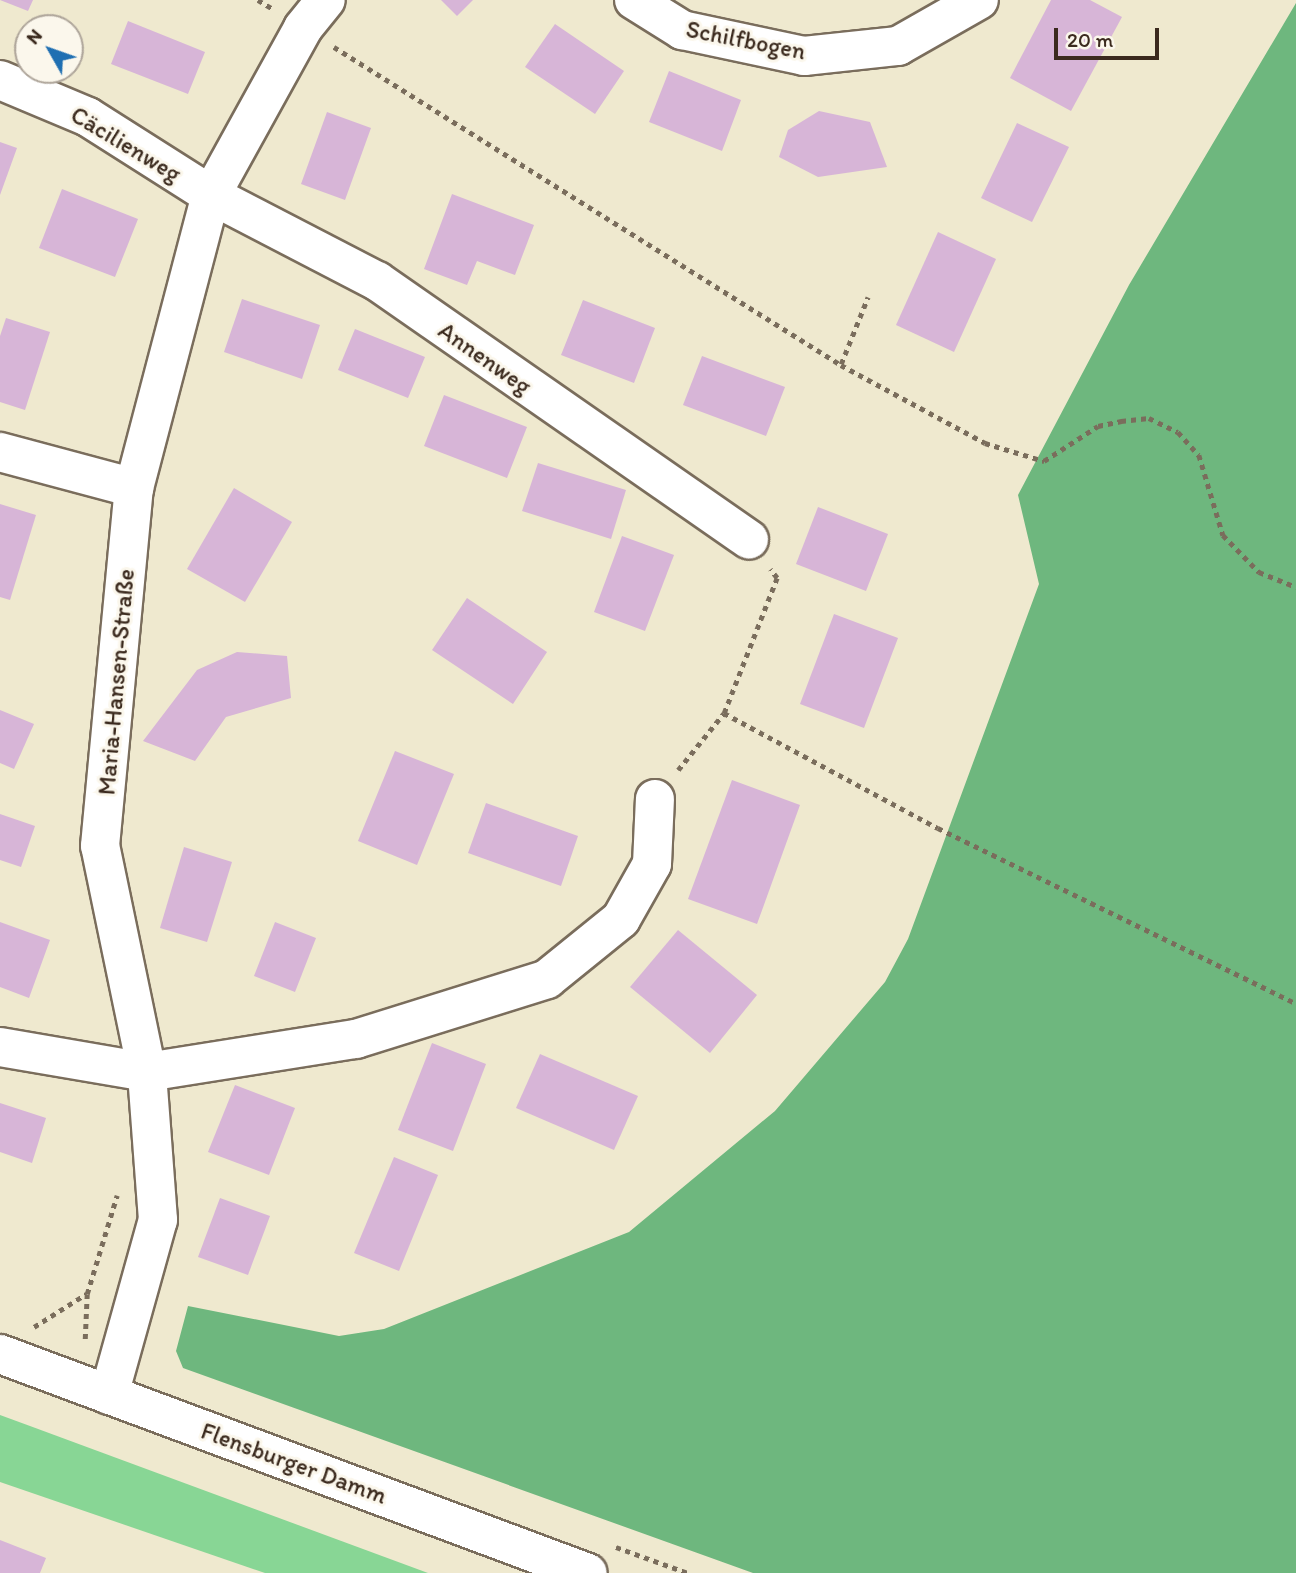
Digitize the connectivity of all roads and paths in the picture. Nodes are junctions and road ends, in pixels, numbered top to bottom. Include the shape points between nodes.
1 (258, 0) edge
2 (634, 0) edge
3 (979, 0) edge
4 (315, 14) edge
5 (0, 80) edge
6 (211, 195) junction
7 (868, 297) dead end
8 (841, 365) junction
9 (0, 452) edge
10 (134, 488) junction
11 (749, 540) joint
12 (1296, 587) edge
13 (724, 713) junction
14 (655, 799) joint
15 (1296, 1003) edge
16 (0, 1047) edge
17 (147, 1072) junction
18 (120, 1186) dead end
19 (87, 1294) junction
20 (34, 1327) dead end
21 (86, 1347) dead end
22 (0, 1354) edge
23 (109, 1395) junction
24 (588, 1573) edge

1 - 4 path
2 - 3 street, Schilfbogen via 682,30 804,56 898,46
4 - 6 street, Maria-Hansen-Straße
4 - 8 path
5 - 6 street, Cäcilienweg via 88,117
6 - 10 street, Maria-Hansen-Straße
6 - 11 street, Annenweg via 377,281
7 - 8 path
8 - 12 path via 985,443 1044,461 1098,426 1149,418 1178,432 1199,455 1223,535 1259,572
9 - 10 street
10 - 17 street, Maria-Hansen-Straße via 100,846
11 - 13 path via 777,578
13 - 14 path
13 - 15 path via 938,828
14 - 17 street via 652,864 621,919 547,979 356,1039
16 - 17 street
17 - 23 street, Maria-Hansen-Straße via 158,1220
18 - 19 path
19 - 20 path
19 - 21 path
22 - 23 street, Flensburger Damm
23 - 24 street, Flensburger Damm

